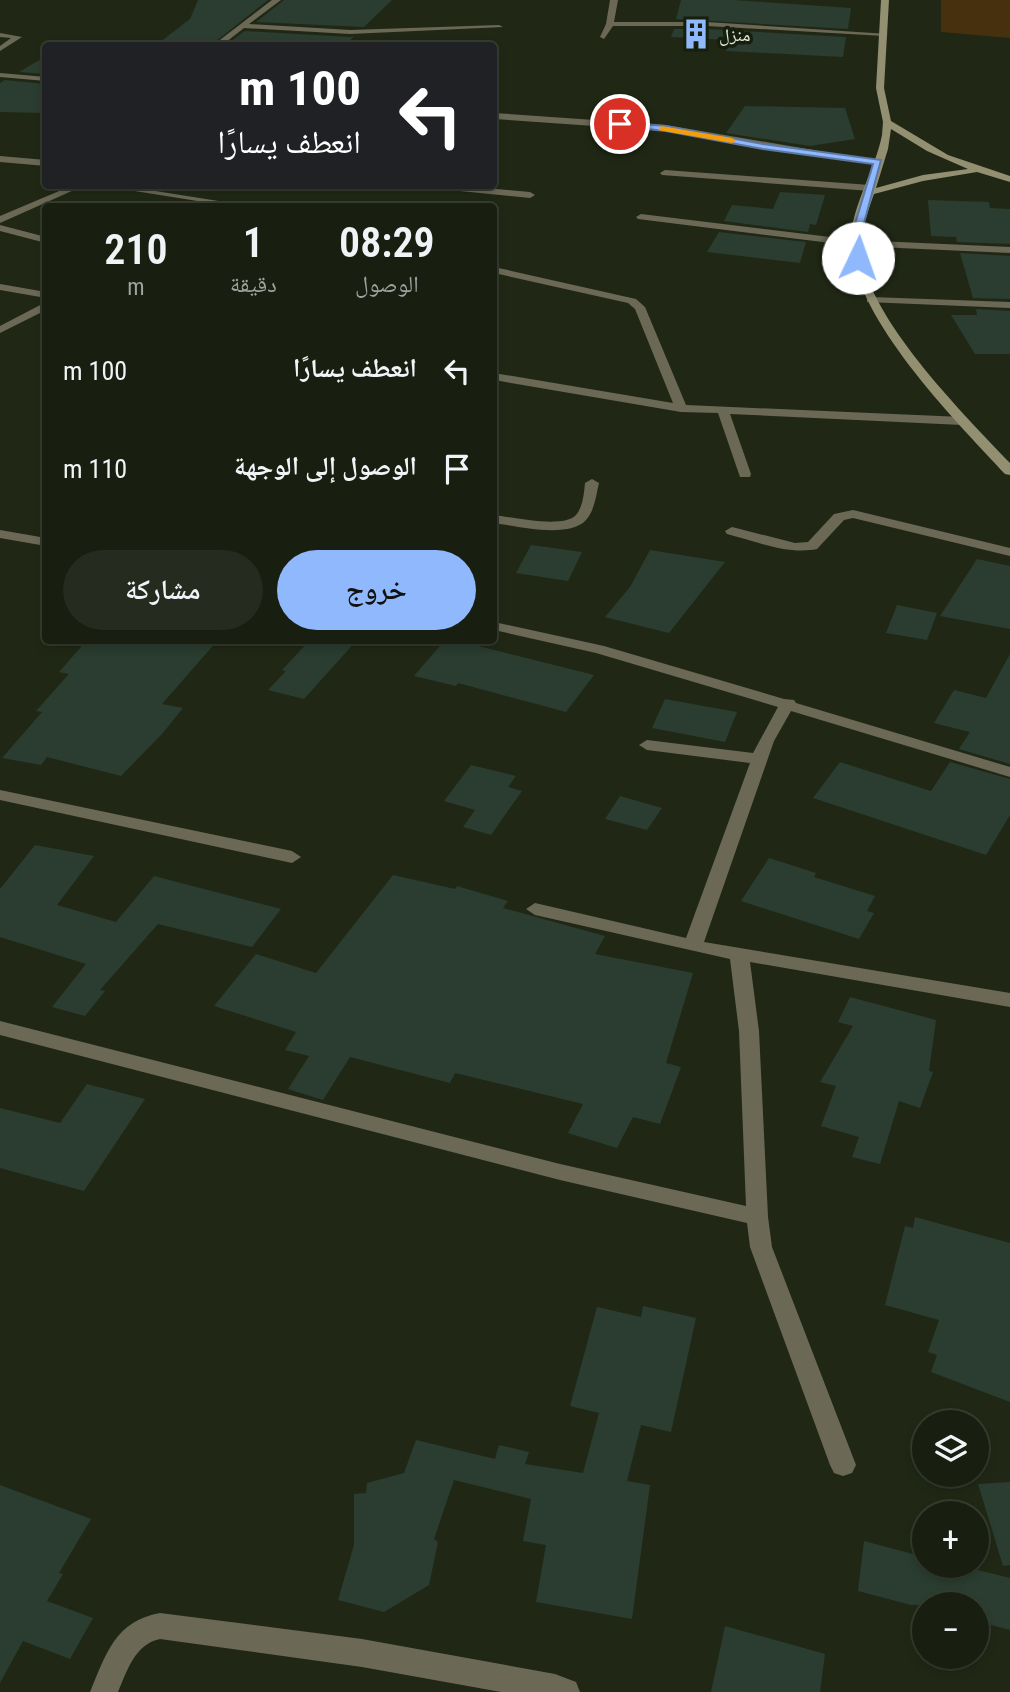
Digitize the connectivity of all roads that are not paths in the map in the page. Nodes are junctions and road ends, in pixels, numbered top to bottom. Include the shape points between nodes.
1 (277, 0) edge
2 (614, 0) edge
3 (885, 0) edge
4 (610, 24) junction
5 (242, 26) junction
6 (499, 27) dead end
7 (884, 34) junction
8 (0, 35) edge
9 (604, 37) dead end
10 (220, 42) edge
11 (0, 49) edge
12 (0, 75) edge
13 (42, 79) edge
14 (497, 116) edge
15 (887, 122) junction
16 (0, 159) edge
17 (878, 162) junction
18 (42, 163) edge
19 (979, 170) junction
20 (665, 173) dead end
21 (1010, 179) edge
22 (71, 189) edge
23 (129, 189) edge
24 (470, 189) edge
25 (870, 190) junction
26 (530, 195) dead end
27 (224, 203) edge
28 (640, 217) dead end
29 (0, 220) edge
30 (0, 228) edge
31 (42, 239) edge
32 (855, 243) junction
33 (1010, 250) edge
34 (497, 273) edge
35 (0, 287) edge
36 (42, 294) edge
37 (871, 300) junction
38 (1010, 305) edge
39 (42, 306) edge
40 (0, 330) edge
41 (497, 377) edge
42 (681, 408) junction
43 (723, 410) junction
44 (962, 421) junction
45 (1010, 471) edge
46 (745, 474) dead end
47 (592, 483) dead end
48 (497, 519) edge
49 (732, 531) dead end
50 (0, 534) edge
51 (42, 541) edge
52 (1010, 552) edge
53 (497, 627) edge
54 (788, 703) junction
55 (647, 746) dead end
56 (760, 759) junction
57 (1010, 772) edge
58 (0, 795) edge
59 (292, 857) dead end
60 (535, 909) dead end
61 (693, 946) junction
62 (739, 952) junction
63 (1010, 1000) edge
64 (0, 1028) edge
65 (757, 1217) junction
66 (843, 1465) dead end
67 (559, 1691) edge
68 (104, 1692) edge

1 - 5 street
2 - 4 street
3 - 7 main road
4 - 7 street via 707,24
4 - 9 street
5 - 6 street via 350,32
5 - 10 street
7 - 15 main road via 879,80
8 - 11 street via 18,37
12 - 13 street
14 - 17 street via 666,128
15 - 17 main road
15 - 19 main road via 930,150
16 - 18 street
17 - 25 main road
19 - 21 main road
19 - 25 main road
20 - 25 street
22 - 29 street
23 - 27 street
24 - 26 street
25 - 32 main road
28 - 32 street
30 - 31 street
32 - 33 street
32 - 37 main road via 860,274
34 - 42 street via 632,301 640,307
35 - 36 street
37 - 38 street
37 - 44 main road
39 - 40 street
41 - 42 street
42 - 43 street
43 - 44 street
43 - 46 street
44 - 45 main road
47 - 48 street via 584,513 572,524
49 - 52 street via 795,547 812,546 839,517 853,514
50 - 51 street
53 - 54 street via 599,649
54 - 56 street
54 - 57 street
55 - 56 street
56 - 61 street
58 - 59 street
60 - 61 street
61 - 62 street
62 - 63 street
62 - 65 street via 749,1031
64 - 65 street via 560,1172
65 - 66 street via 761,1247
67 - 68 street via 362,1653 160,1626 132,1637

